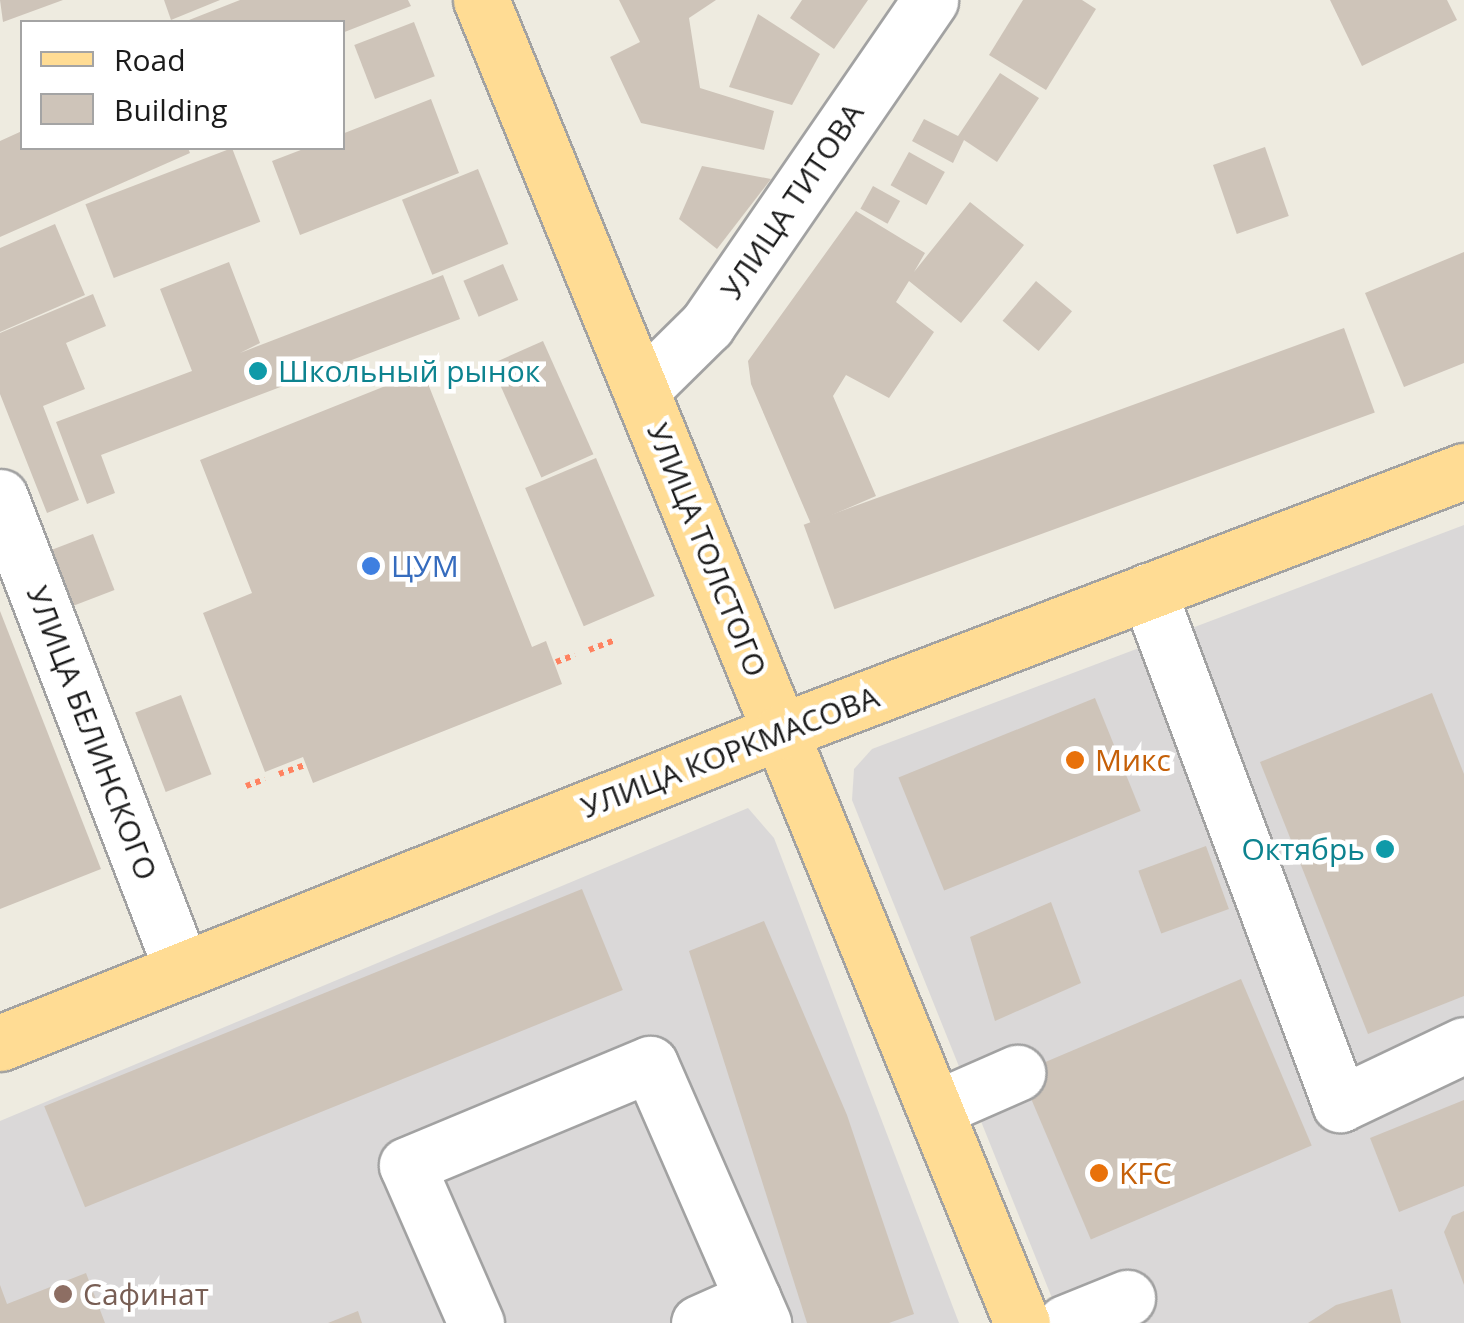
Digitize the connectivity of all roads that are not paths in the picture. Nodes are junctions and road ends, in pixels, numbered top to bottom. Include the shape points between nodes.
1 (481, 0) edge
2 (930, 0) edge
3 (641, 390) junction
4 (1461, 482) edge
5 (0, 496) edge
6 (1148, 591) junction
7 (782, 731) junction
8 (182, 970) junction
9 (0, 1043) edge
10 (1464, 1045) edge
11 (1017, 1073) dead end
12 (935, 1109) junction
13 (1127, 1298) dead end
14 (758, 1311) edge
15 (476, 1323) edge
16 (699, 1323) edge
17 (1022, 1323) edge
18 (1064, 1323) edge

1 - 3 main road, УЛИЦА ТОЛСТОГО
2 - 3 street, УЛИЦА ТИТОВА via 707,325
3 - 7 main road, УЛИЦА ТОЛСТОГО
4 - 6 main road, УЛИЦА КОРКМАСОВА
5 - 8 street, УЛИЦА БЕЛИНСКОГО
6 - 7 main road, УЛИЦА КОРКМАСОВА
6 - 10 street via 1340,1104
7 - 8 main road, УЛИЦА КОРКМАСОВА
7 - 12 main road, УЛИЦА ТОЛСТОГО
8 - 9 main road, УЛИЦА КОРКМАСОВА
11 - 12 street
12 - 17 main road, УЛИЦА ТОЛСТОГО
13 - 18 street
14 - 15 street via 650,1064 408,1165
14 - 16 street

